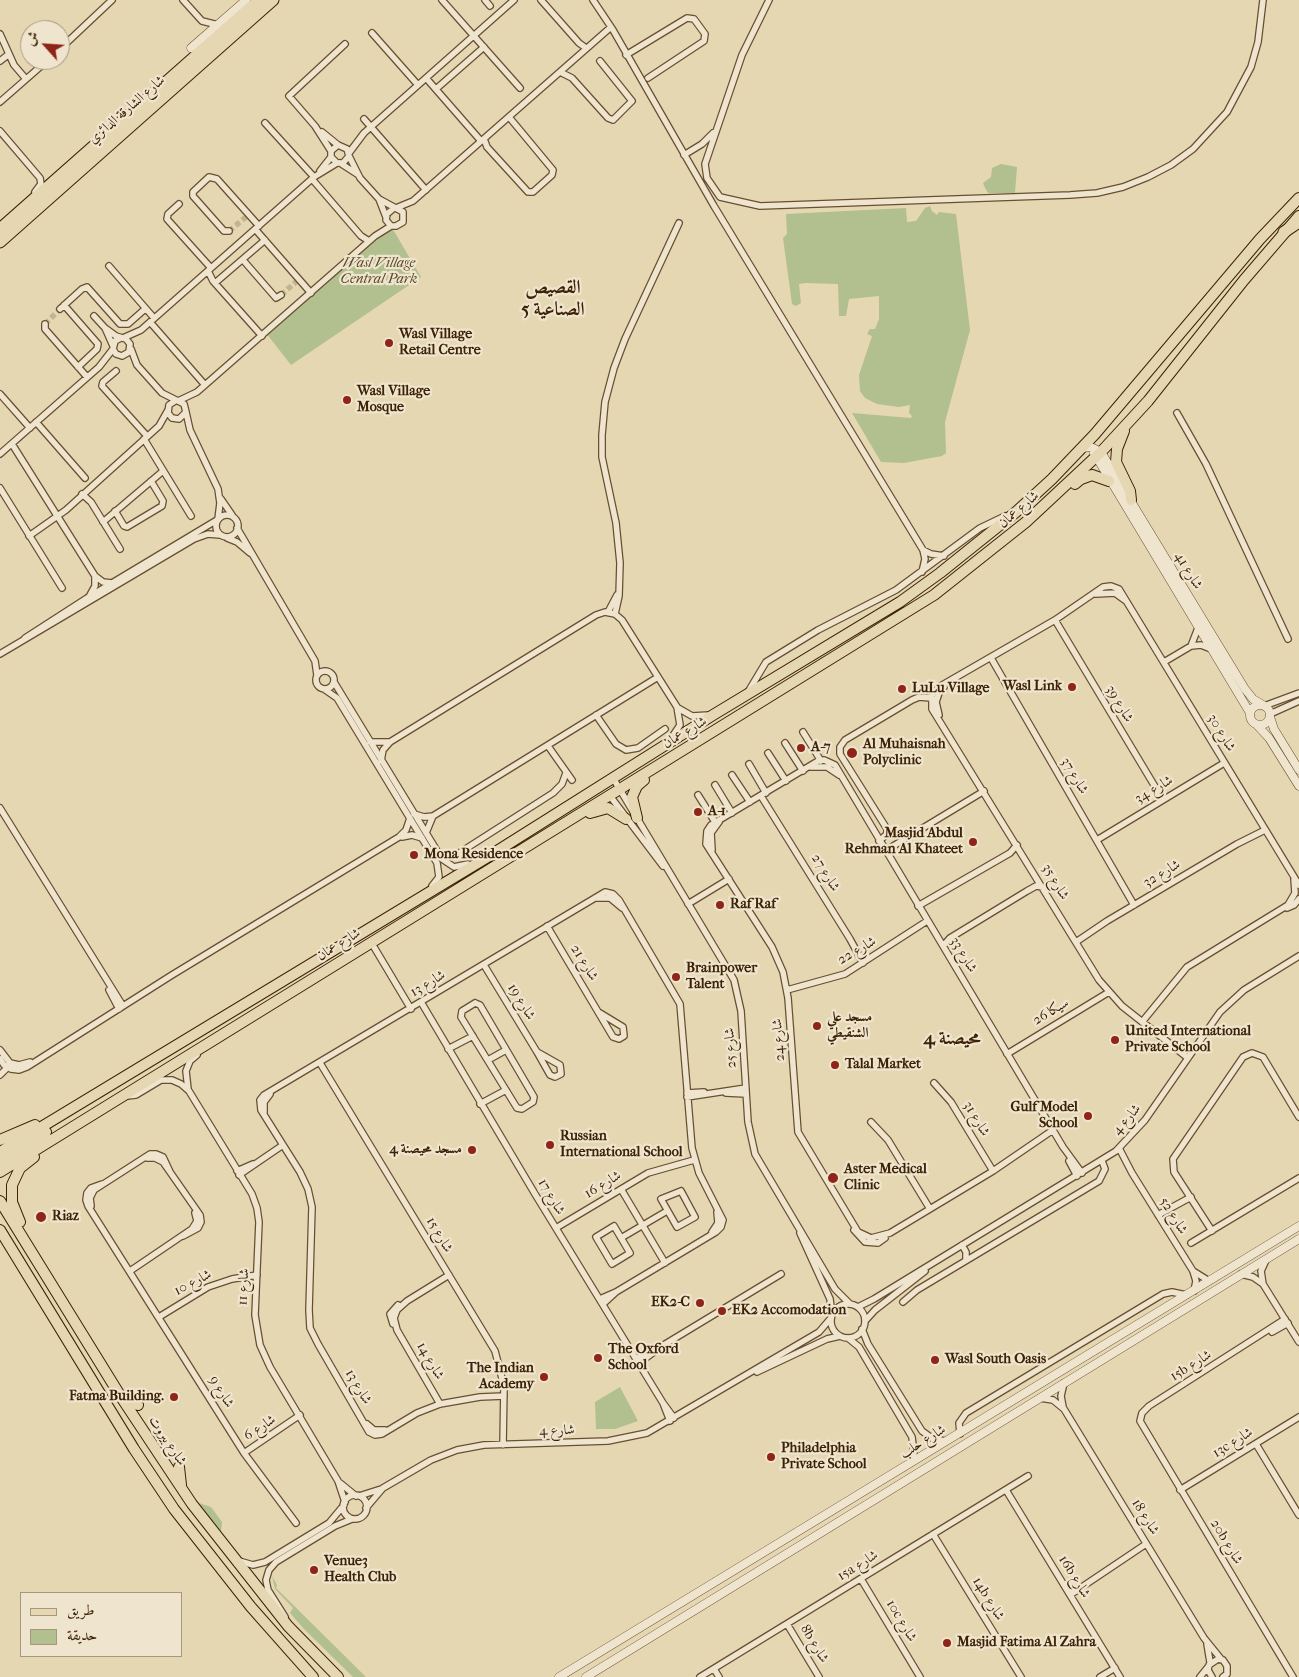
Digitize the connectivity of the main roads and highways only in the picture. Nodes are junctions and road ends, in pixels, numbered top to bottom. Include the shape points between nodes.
1 (259, 0) edge
2 (273, 0) edge
3 (191, 48) road end
4 (185, 65) junction
5 (1299, 190) edge
6 (1299, 198) edge
7 (1299, 216) edge
8 (1299, 222) edge
9 (1276, 223) junction
10 (0, 228) edge
11 (1284, 232) junction
12 (0, 242) edge
13 (1128, 423) junction
14 (1109, 480) road end
15 (1131, 500) road end
16 (1048, 502) junction
17 (821, 650) junction
18 (670, 758) junction
19 (616, 784) junction
20 (564, 824) junction
21 (97, 1095) junction
22 (48, 1124) junction
23 (0, 1140) edge
24 (47, 1142) junction
25 (0, 1152) edge
26 (0, 1162) edge
27 (0, 1172) edge
28 (0, 1200) edge
29 (0, 1214) edge
30 (0, 1232) edge
31 (27, 1246) junction
32 (52, 1285) junction
33 (121, 1397) junction
34 (138, 1405) dead end
35 (179, 1467) dead end
36 (181, 1488) junction
37 (313, 1677) edge
38 (338, 1677) edge

1 - 4 highway, شارع الشارقة الدائري
2 - 12 highway, شارع الشارقة الدائري
3 - 4 highway
4 - 10 highway, شارع الشارقة الدائري
5 - 9 main road
6 - 9 main road, شارع عمان
7 - 11 main road, شارع عمان
8 - 11 highway
9 - 17 main road, شارع عمان via 1095,434 1016,512 906,597
11 - 13 main road, شارع عمان
13 - 15 main road via 1116,458
13 - 16 main road, شارع عمان
14 - 16 main road via 1086,476 1058,500
16 - 18 main road, شارع عمان via 1003,542 921,604
17 - 19 main road via 778,684
17 - 19 main road, شارع عمان via 664,746
18 - 19 main road, شارع عمان
18 - 20 main road via 635,789 631,819 603,808
19 - 20 main road, شارع عمان via 610,796
19 - 21 main road, شارع عمان via 486,858
20 - 24 main road, شارع عمان
21 - 22 main road, شارع عمان
21 - 26 main road via 87,1107
22 - 23 main road via 32,1126
22 - 25 main road, شارع عمان
24 - 27 main road, شارع عمان
24 - 31 main road via 20,1168 12,1185 12,1202 26,1233
28 - 31 main road, شارع بيروت
29 - 32 main road via 35,1271
30 - 37 main road via 174,1508 251,1606
31 - 32 main road, شارع بيروت
32 - 33 main road, شارع بيروت
33 - 34 main road
33 - 36 main road, شارع بيروت
35 - 36 main road
36 - 38 main road, شارع بيروت via 288,1626

